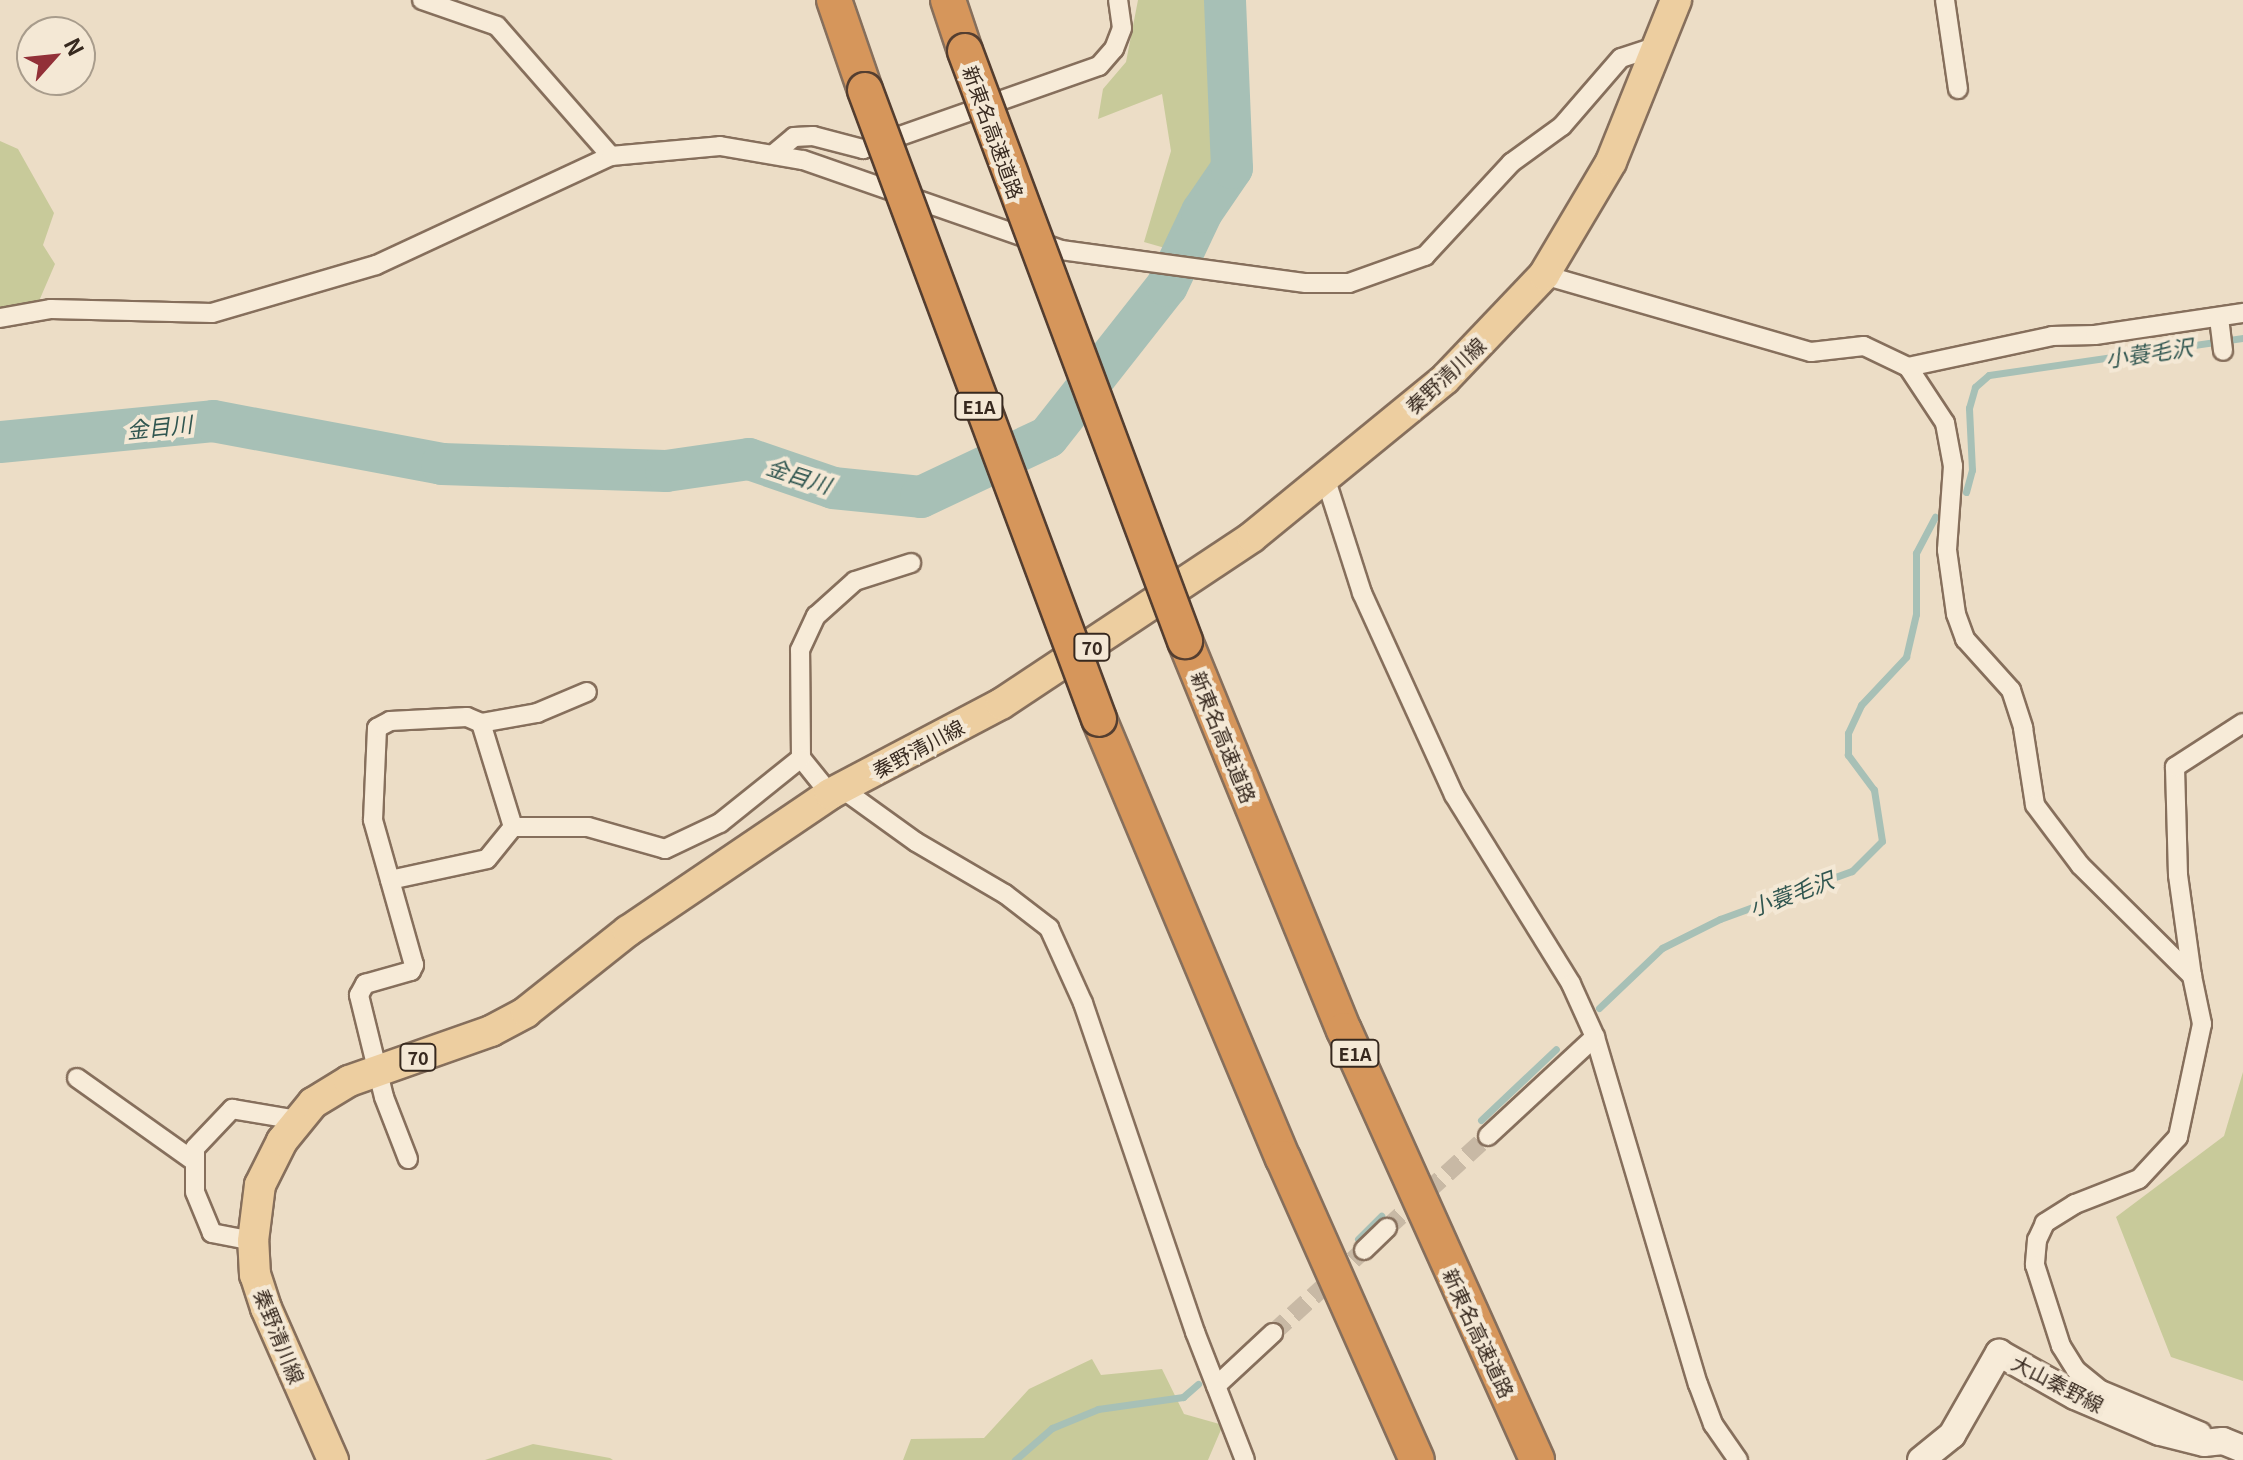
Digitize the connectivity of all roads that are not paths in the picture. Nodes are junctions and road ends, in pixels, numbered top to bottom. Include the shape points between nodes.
1 (422, 0) edge
2 (834, 0) edge
3 (948, 0) edge
4 (1118, 0) edge
5 (1676, 0) edge
6 (1945, 0) edge
7 (1655, 47) junction
8 (1958, 89) dead end
9 (775, 153) junction
10 (611, 156) junction
11 (1544, 275) junction
12 (2243, 313) edge
13 (0, 318) edge
14 (2219, 321) junction
15 (2223, 351) dead end
16 (1908, 367) junction
17 (1325, 477) junction
18 (911, 563) dead end
19 (587, 692) dead end
20 (481, 723) junction
21 (2243, 723) edge
22 (801, 758) junction
23 (835, 791) junction
24 (513, 827) junction
25 (390, 880) junction
26 (2192, 976) junction
27 (1595, 1037) junction
28 (379, 1071) junction
29 (77, 1078) dead end
30 (298, 1120) junction
31 (1488, 1136) tunnel mouth
32 (191, 1159) junction
33 (408, 1159) dead end
34 (1387, 1228) tunnel mouth
35 (253, 1241) junction
36 (1364, 1250) tunnel mouth
37 (1273, 1333) tunnel mouth
38 (1216, 1386) junction
39 (2233, 1445) edge
40 (333, 1460) edge
41 (1245, 1460) edge
42 (1417, 1460) edge
43 (1537, 1460) edge
44 (1738, 1460) edge
45 (1921, 1460) edge

1 - 10 street via 497,26
2 - 42 highway, E1A, bridge via 1099,719 1283,1158
3 - 43 highway, 新東名高速道路 / E1A, bridge via 1185,641 1344,1030
4 - 9 street via 1122,28 1114,49 1099,66 863,149 813,136 794,137
5 - 7 main road, 秦野清川線 / 70
6 - 8 street
7 - 9 street via 1621,58 1562,126 1511,163 1425,256 1349,283 1149,263 1033,243
7 - 11 main road, 秦野清川線 / 70 via 1611,162
9 - 10 street via 720,146
10 - 13 street via 376,265 212,313 51,309
11 - 16 street via 1811,352 1864,346
11 - 17 main road, 秦野清川線 / 70 via 1445,379
12 - 14 street
14 - 15 street
14 - 16 street via 2052,336
16 - 26 street via 1949,434 1953,466 1947,550 1959,627 2011,690 2035,805 2080,865
17 - 23 main road, 秦野清川線 / 70 via 1252,537 1136,619 1001,704
17 - 27 street via 1362,593 1454,795 1571,984
18 - 22 street via 855,581 816,616 800,650
19 - 20 street via 537,713
20 - 24 street
20 - 25 street via 467,717 390,721 377,728 373,820
21 - 26 street via 2175,767 2178,875
22 - 23 street
22 - 24 street via 720,823 665,849 588,827
23 - 28 main road, 秦野清川線 / 70 via 628,931 526,1012
23 - 38 street via 1049,928 1083,1003
24 - 25 street via 487,859
25 - 28 street via 414,965 361,987
26 - 39 street via 2202,1024 2178,1137 2139,1179 2075,1204 2045,1223 2035,1265 2061,1346 2076,1370 2101,1390
27 - 31 street
27 - 44 street via 1698,1384 1713,1424
28 - 30 main road, 秦野清川線 / 70 via 349,1081 313,1103
28 - 33 street
29 - 32 street
30 - 32 street via 232,1109 204,1134
30 - 35 main road, 秦野清川線 / 70 via 260,1185
32 - 35 street via 195,1192 212,1233
34 - 36 street
35 - 40 main road, 秦野清川線 / 70 via 255,1275 266,1308
37 - 38 street
38 - 41 street
39 - 45 main road, 大山秦野線 via 2160,1432 2075,1396 1999,1353 1952,1435

